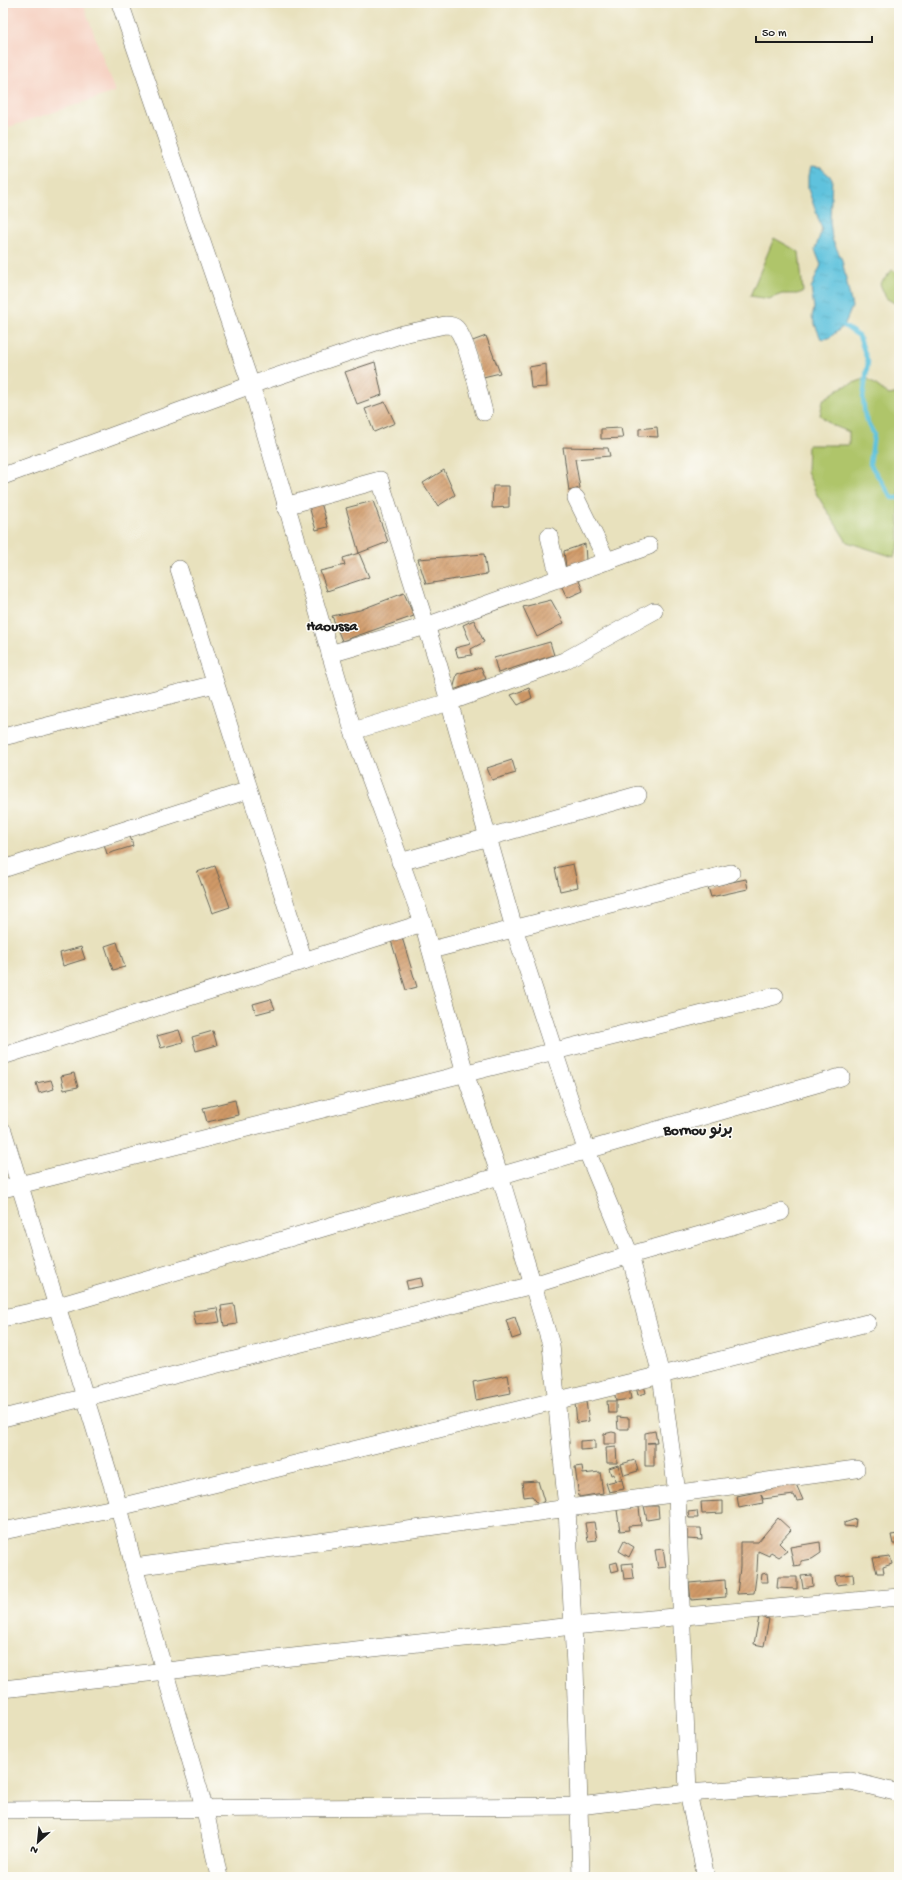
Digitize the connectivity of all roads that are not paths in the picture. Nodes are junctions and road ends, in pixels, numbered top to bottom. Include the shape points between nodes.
1 (120, 3) edge
2 (251, 385) junction
3 (484, 412) dead end
4 (3, 476) edge
5 (576, 498) dead end
6 (285, 506) junction
7 (549, 536) dead end
8 (649, 546) dead end
9 (607, 561) junction
10 (179, 570) dead end
11 (559, 579) junction
12 (654, 611) dead end
13 (426, 626) junction
14 (330, 654) junction
15 (216, 684) junction
16 (450, 702) junction
17 (353, 731) junction
18 (3, 737) edge
19 (249, 790) junction
20 (638, 795) dead end
21 (488, 838) junction
22 (400, 862) junction
23 (3, 869) edge
24 (731, 873) dead end
25 (423, 923) junction
26 (514, 928) junction
27 (431, 950) junction
28 (304, 960) junction
29 (775, 996) dead end
30 (554, 1051) junction
31 (3, 1056) edge
32 (465, 1073) junction
33 (840, 1076) dead end
34 (3, 1131) edge
35 (586, 1149) junction
36 (500, 1176) junction
37 (20, 1184) junction
38 (3, 1189) edge
39 (782, 1212) dead end
40 (630, 1255) junction
41 (533, 1285) junction
42 (58, 1306) junction
43 (3, 1318) edge
44 (867, 1323) dead end
45 (661, 1375) junction
46 (86, 1399) junction
47 (557, 1400) junction
48 (3, 1418) edge
49 (856, 1469) dead end
50 (677, 1493) junction
51 (119, 1507) junction
52 (567, 1508) junction
53 (3, 1531) edge
54 (134, 1567) junction
55 (899, 1597) edge
56 (681, 1616) junction
57 (573, 1626) junction
58 (164, 1671) junction
59 (3, 1688) edge
60 (688, 1793) junction
61 (899, 1793) edge
62 (579, 1806) junction
63 (3, 1810) edge
64 (205, 1810) junction
65 (219, 1877) edge
66 (581, 1877) edge
67 (706, 1877) edge

1 - 2 street
2 - 3 street via 404,334 452,325 464,342
2 - 4 street
2 - 6 street
5 - 9 street
6 - 13 street via 380,480
6 - 14 street
7 - 11 street
8 - 9 street
9 - 11 street
10 - 15 street
11 - 13 street
12 - 16 street via 564,661
13 - 14 street
13 - 16 street
14 - 17 street
15 - 18 street
15 - 19 street
16 - 17 street
16 - 21 street
17 - 22 street
19 - 23 street
19 - 28 street
20 - 21 street
21 - 22 street
21 - 26 street
22 - 25 street
24 - 26 street
25 - 27 street
25 - 28 street
26 - 27 street
26 - 30 street
27 - 32 street
28 - 31 street
29 - 30 street
30 - 32 street
30 - 35 street
32 - 36 street
32 - 37 street
33 - 35 street
34 - 37 street
35 - 36 street
35 - 40 street
36 - 41 street
36 - 42 street
37 - 38 street
37 - 42 street
39 - 40 street
40 - 41 street
40 - 45 street
41 - 46 street
41 - 47 street via 551,1345
42 - 43 street
42 - 46 street
44 - 45 street
45 - 47 street
45 - 50 street
46 - 48 street
46 - 51 street
47 - 51 street
47 - 52 street
49 - 50 street
50 - 52 street
50 - 56 street
51 - 53 street
51 - 54 street
52 - 54 street
52 - 57 street
54 - 58 street
55 - 56 street
56 - 57 street
56 - 60 street
57 - 58 street
57 - 62 street
58 - 59 street
58 - 64 street
60 - 61 street via 851,1781
60 - 62 street
60 - 67 street
62 - 64 street
62 - 66 street
63 - 64 street
64 - 65 street

